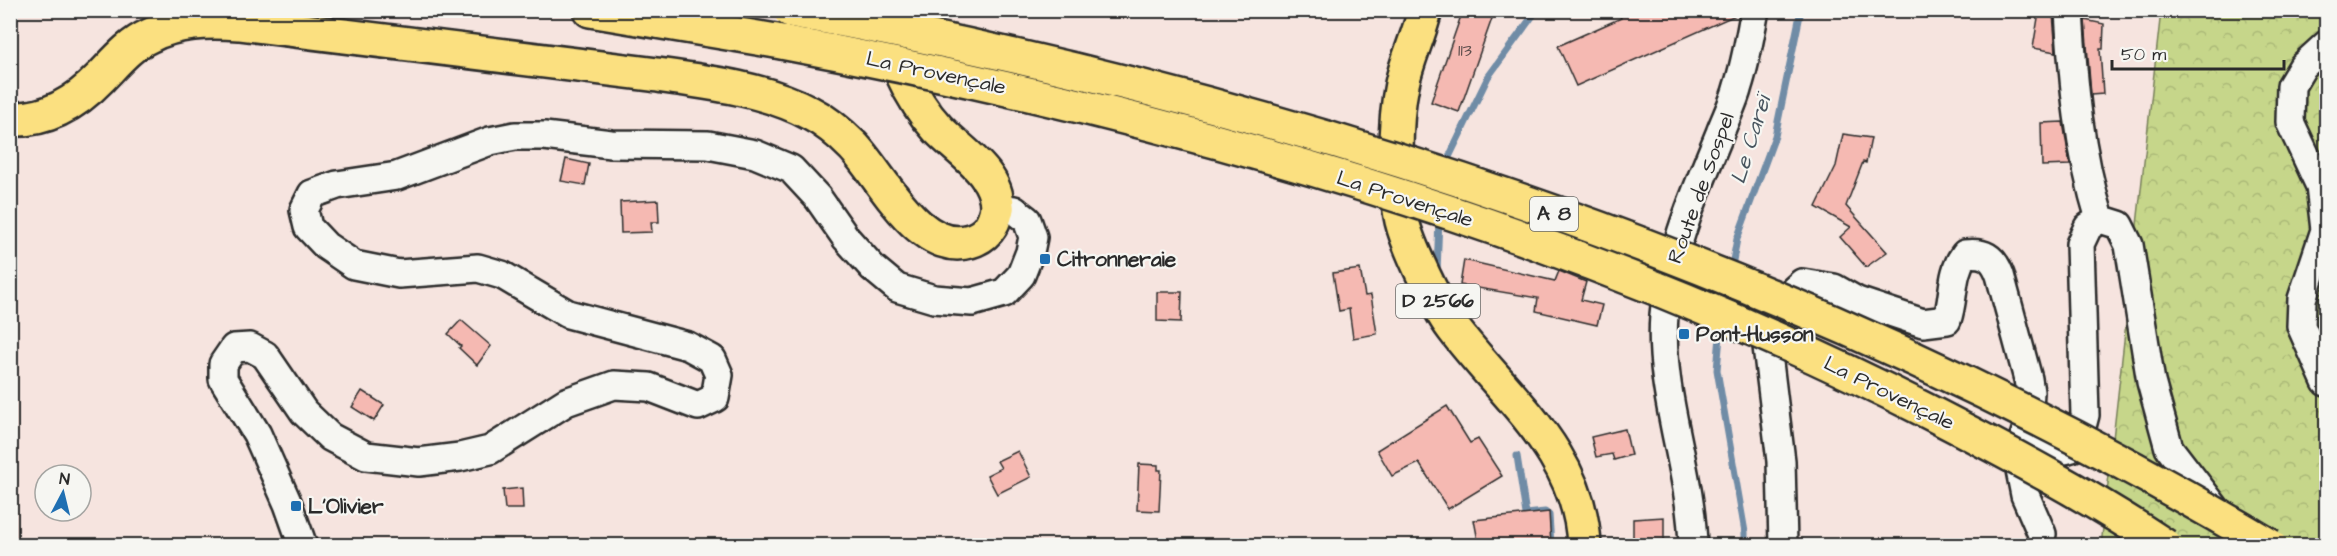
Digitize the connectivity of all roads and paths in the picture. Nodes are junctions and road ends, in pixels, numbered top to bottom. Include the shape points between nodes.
1 (590, 10) edge
2 (790, 10) edge
3 (879, 10) edge
4 (1755, 10) edge
5 (2069, 10) edge
6 (1425, 14) edge
7 (2326, 45) edge
8 (10, 105) edge
9 (58, 109) junction
10 (10, 119) edge
11 (997, 208) junction
12 (2100, 219) junction
13 (1669, 278) junction
14 (1764, 322) junction
15 (2326, 382) edge
16 (2028, 424) junction
17 (2043, 534) dead end
18 (303, 546) edge
19 (1584, 546) edge
20 (1693, 546) edge
21 (1783, 546) edge
22 (2165, 546) edge
23 (2248, 546) edge
24 (2270, 546) edge

1 - 22 main road, La Provençale / A 8, bridge via 956,76 1191,133 1442,210 1711,310 1868,381 2009,453
2 - 24 main road, La Provençale / A 8, bridge via 957,44 1182,98 1385,157 1595,228 1793,305 1959,379 2094,446
3 - 11 main road via 908,86 939,130 985,174 996,194
4 - 13 street, Route de Sospel via 1738,86 1677,244
5 - 12 street via 2074,97 2091,192
6 - 19 main road, D 2566 via 1402,84 1396,153 1402,221 1451,326 1530,418 1557,456 1575,498
7 - 15 street via 2303,66 2291,86 2290,122 2320,186 2325,230 2302,299 2301,326
8 - 9 main road
9 - 10 main road via 37,117
9 - 11 main road via 87,90 130,48 150,35 193,23 240,23 650,74 746,91 794,106 825,122 854,147 900,207 942,240 958,244 981,237 991,227
11 - 18 street via 1014,210 1028,220 1033,237 1030,252 1021,276 1004,293 972,302 934,298 897,288 846,238 818,198 791,169 755,154 708,145 611,144 515,136 490,141 397,176 337,184 312,194 304,210 308,227 326,246 354,265 399,274 478,268 502,275 568,314 688,346 712,358 719,375 715,398 698,406 649,387 614,385 566,402 490,450 419,462 366,456 330,437 304,412 265,355 250,347 234,348 223,364 223,379 257,434
12 - 16 street via 2088,227 2080,244 2085,416 2077,446 2049,451 2037,441
12 - 23 street via 2119,225 2129,245 2151,382 2169,448
13 - 14 street
13 - 20 street, Route de Sospel via 1664,347
14 - 16 street via 1802,283 1834,288 1857,301 1923,323 1947,321 1957,264 1965,255 1988,255 2000,275 2028,379
14 - 21 street via 1781,461
16 - 17 street via 2020,470 2025,495

